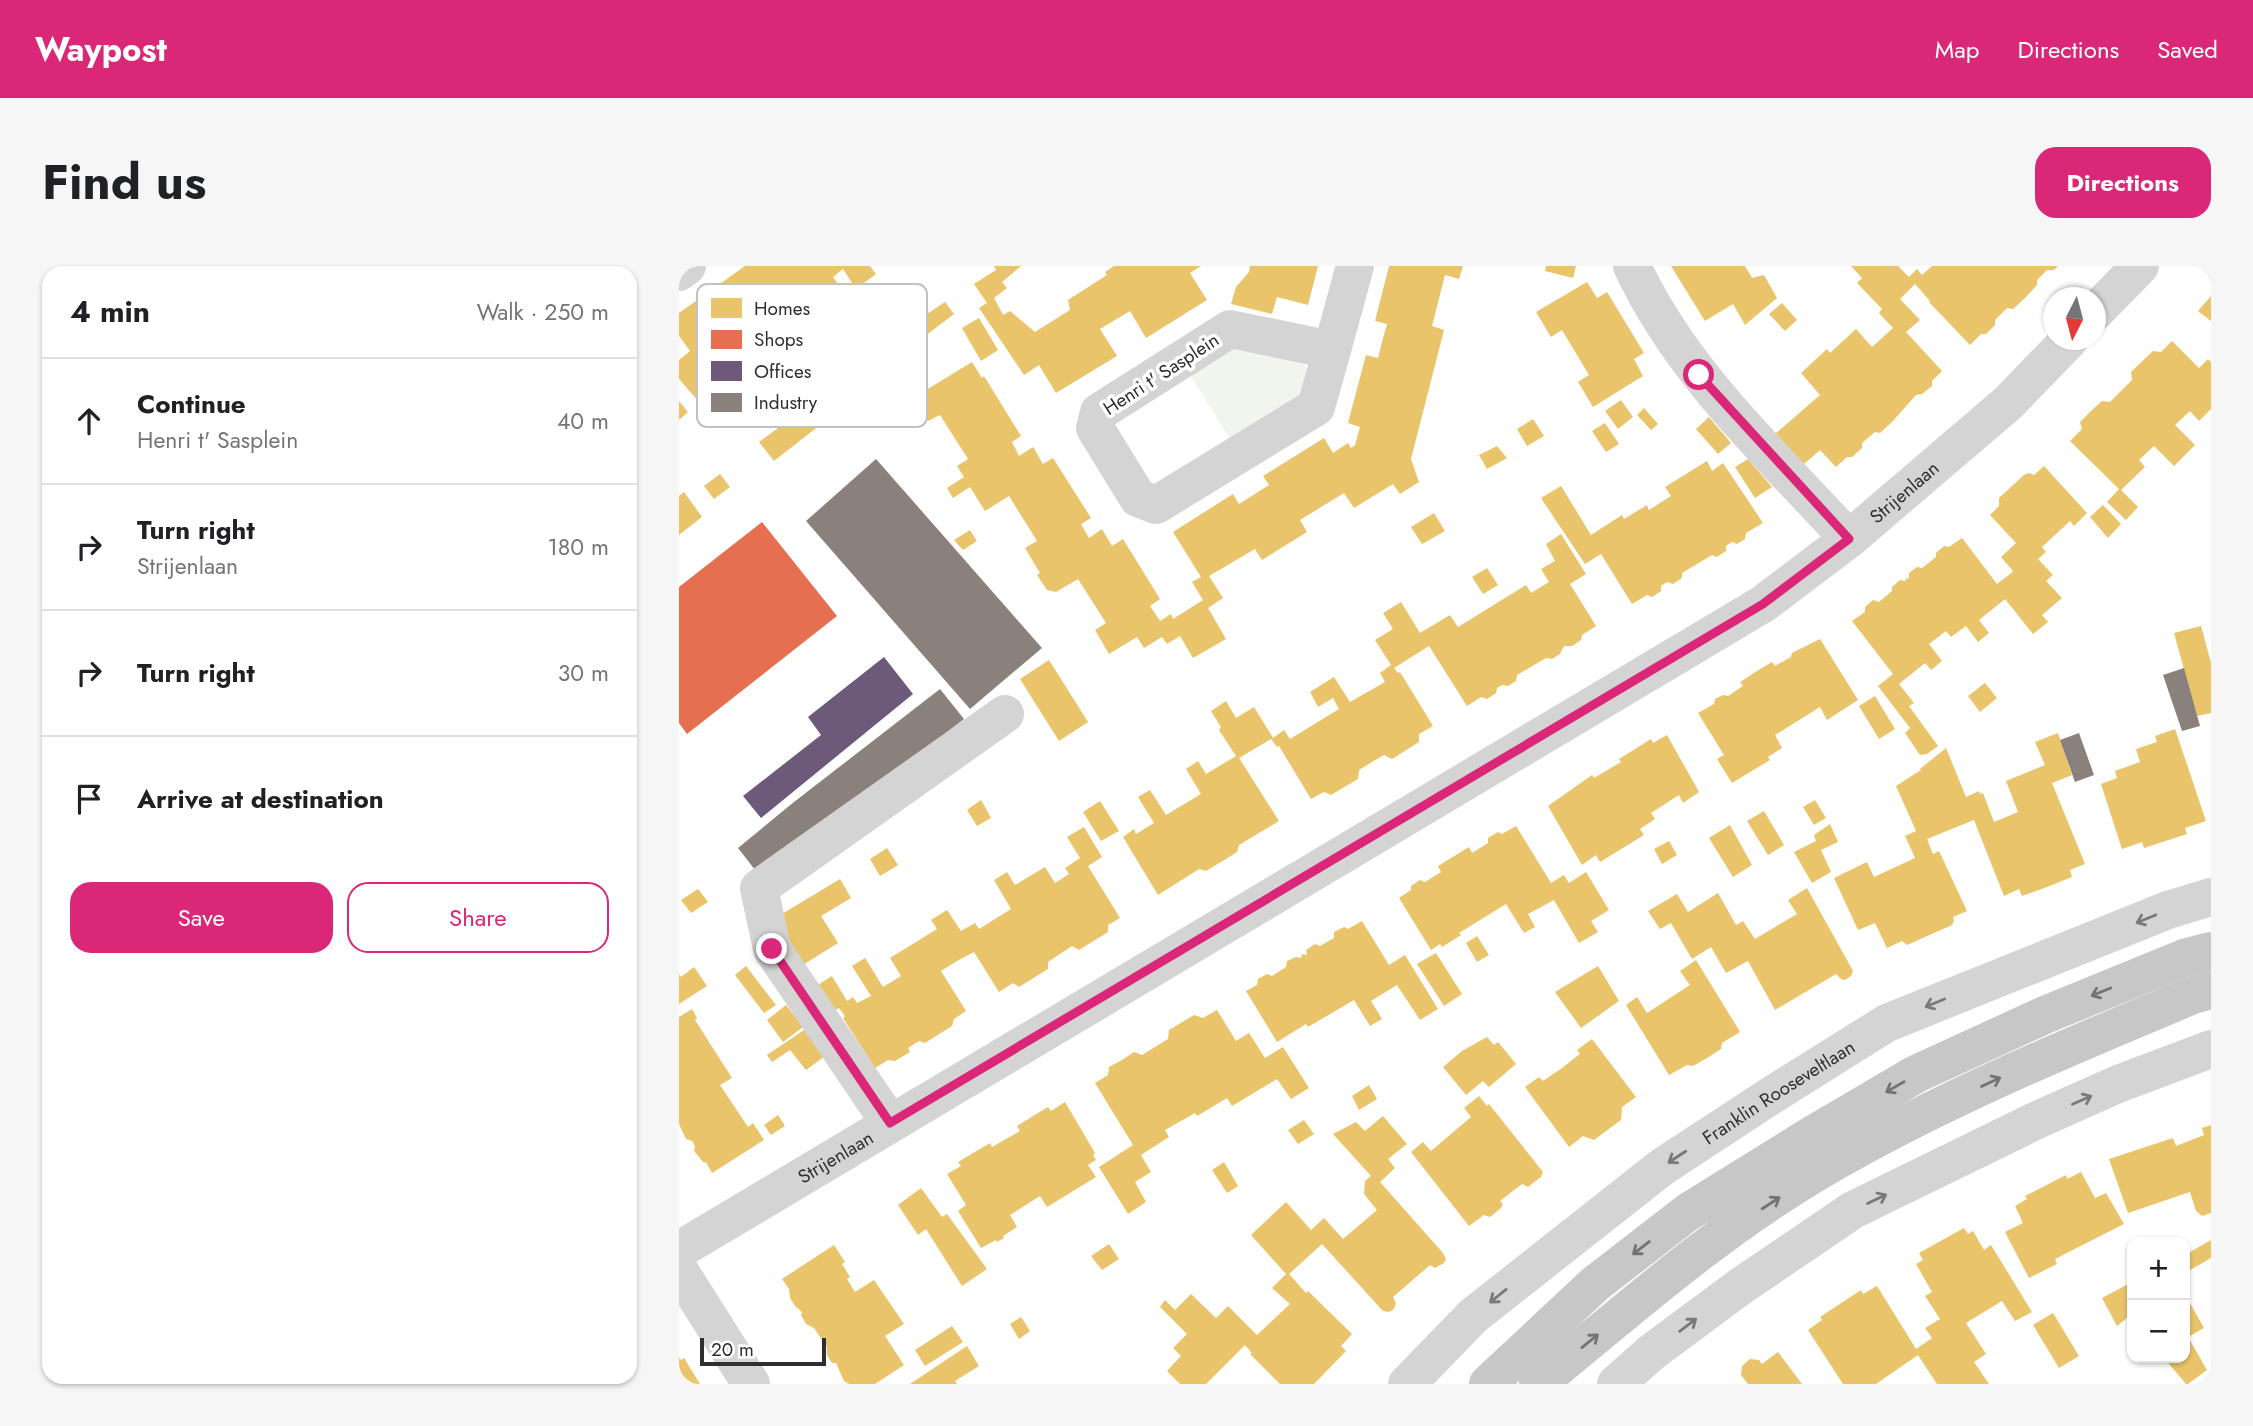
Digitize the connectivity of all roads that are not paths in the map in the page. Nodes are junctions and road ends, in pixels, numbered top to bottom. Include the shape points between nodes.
1 (687, 266) edge
2 (1355, 266) edge
3 (1632, 266) edge
4 (2140, 266) edge
5 (679, 272) edge
6 (2106, 301) edge
7 (1332, 350) junction
8 (2059, 350) edge
9 (1849, 539) junction
10 (1005, 714) dead end
11 (2211, 897) edge
12 (2211, 951) edge
13 (2211, 990) edge
14 (2211, 1049) edge
15 (890, 1123) junction
16 (679, 1250) edge
17 (679, 1270) edge
18 (751, 1384) edge
19 (1406, 1384) edge
20 (1488, 1384) edge
21 (1538, 1384) edge
22 (1616, 1384) edge

1 - 5 street
2 - 7 street, Henri t' Sasplein
3 - 9 street via 1699,375
4 - 6 street
7 - 7 street, Henri t' Sasplein via 1316,407 1156,505 1138,498 1095,428 1099,412 1230,329
8 - 9 street, Strijenlaan via 2008,403
9 - 15 street, Strijenlaan via 1763,604
10 - 15 street via 759,888 772,949
11 -> 19 street, Franklin Rooseveltlaan via 1887,1023 1662,1167 1473,1316
12 -> 20 main road via 2047,1014 1928,1068 1807,1138 1688,1212 1595,1283
21 -> 13 main road via 1711,1242 1827,1166 1931,1109
22 -> 14 street via 1741,1286 1853,1210 2035,1121
15 - 16 street, Strijenlaan
17 - 18 street

